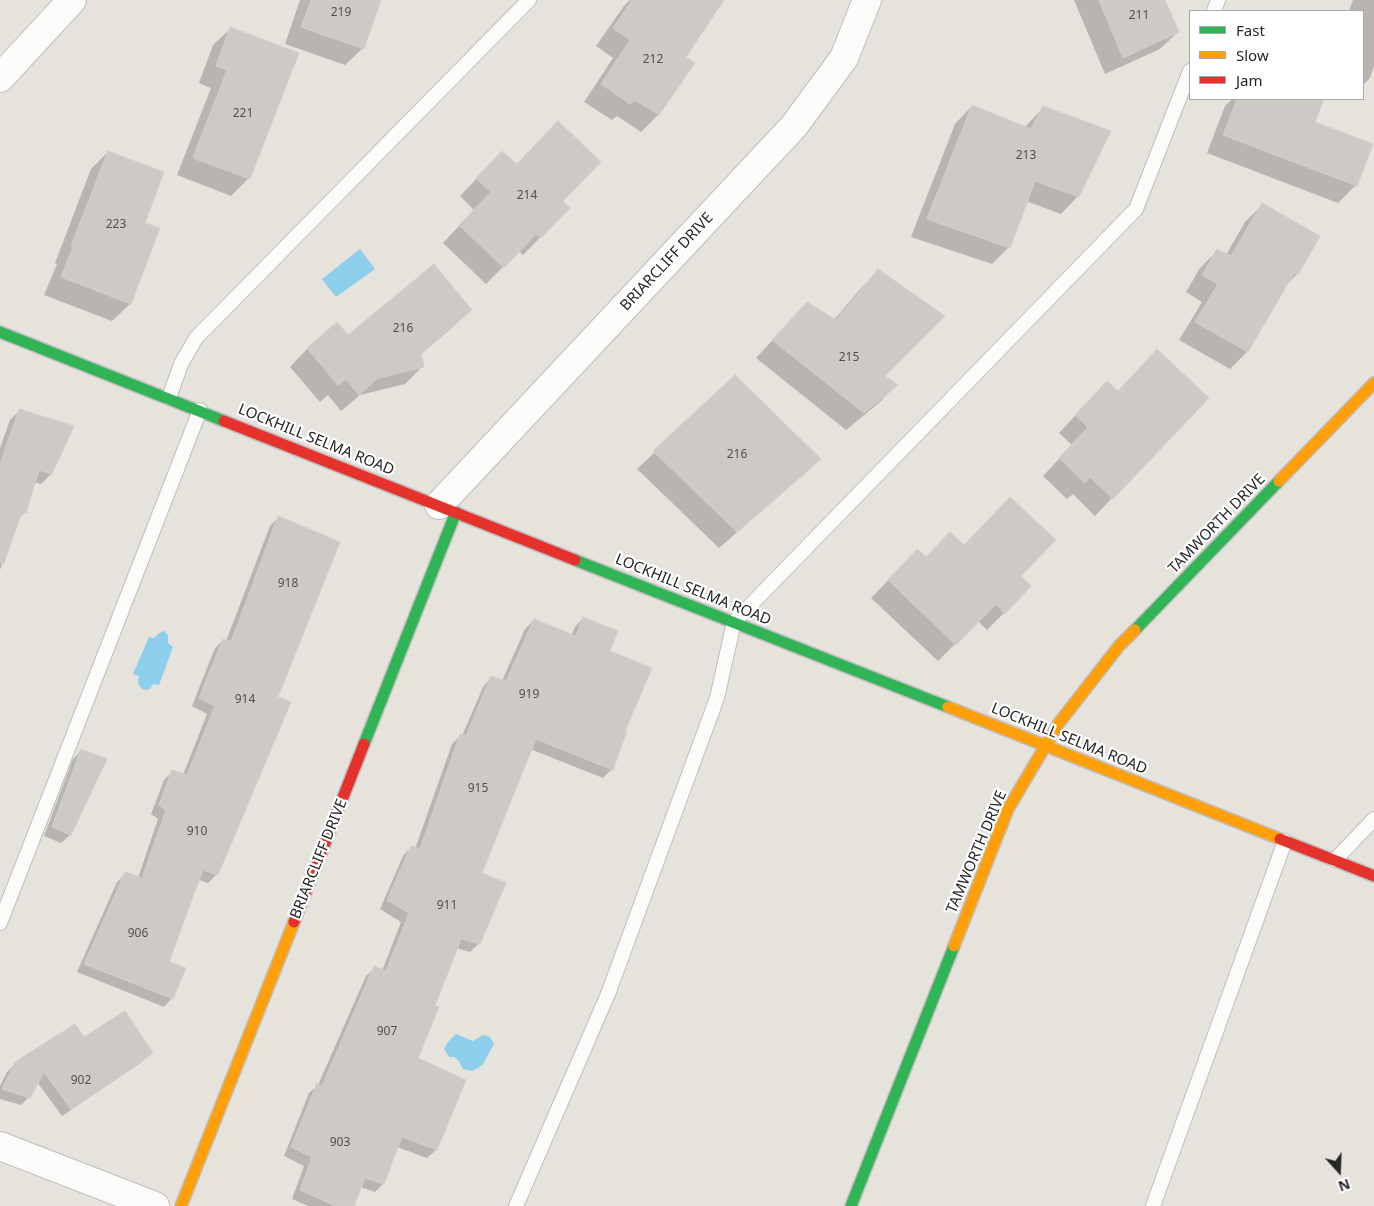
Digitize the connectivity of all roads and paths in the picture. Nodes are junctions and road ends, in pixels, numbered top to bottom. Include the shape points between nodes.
1 (72, 0) edge
2 (529, 0) edge
3 (867, 0) edge
4 (1189, 74) edge
5 (0, 78) edge
6 (0, 332) edge
7 (1374, 383) edge
8 (168, 398) junction
9 (200, 410) junction
10 (448, 508) junction
11 (734, 622) junction
12 (1046, 747) junction
13 (1374, 819) edge
14 (1285, 840) junction
15 (1335, 860) junction
16 (1374, 876) edge
17 (0, 923) edge
18 (0, 1146) edge
19 (155, 1206) edge
20 (181, 1206) edge
21 (516, 1206) edge
22 (850, 1206) edge
23 (1153, 1206) edge

1 - 5 street
2 - 8 lane via 196,338 181,364
3 - 10 street, BRIARCLIFF DRIVE via 844,58 794,126
4 - 11 lane via 1136,209
6 - 8 street, LOCKHILL SELMA ROAD
7 - 12 street, TAMWORTH DRIVE via 1118,646 1059,723
8 - 9 street, LOCKHILL SELMA ROAD
9 - 10 street, LOCKHILL SELMA ROAD
9 - 17 lane
10 - 11 street, LOCKHILL SELMA ROAD
10 - 20 street, BRIARCLIFF DRIVE
11 - 12 street, LOCKHILL SELMA ROAD
11 - 21 lane via 718,698 618,966
12 - 14 street, LOCKHILL SELMA ROAD
12 - 22 street, TAMWORTH DRIVE via 1008,809
13 - 15 lane
14 - 15 street, LOCKHILL SELMA ROAD
14 - 23 lane
15 - 16 street, LOCKHILL SELMA ROAD
18 - 19 street

